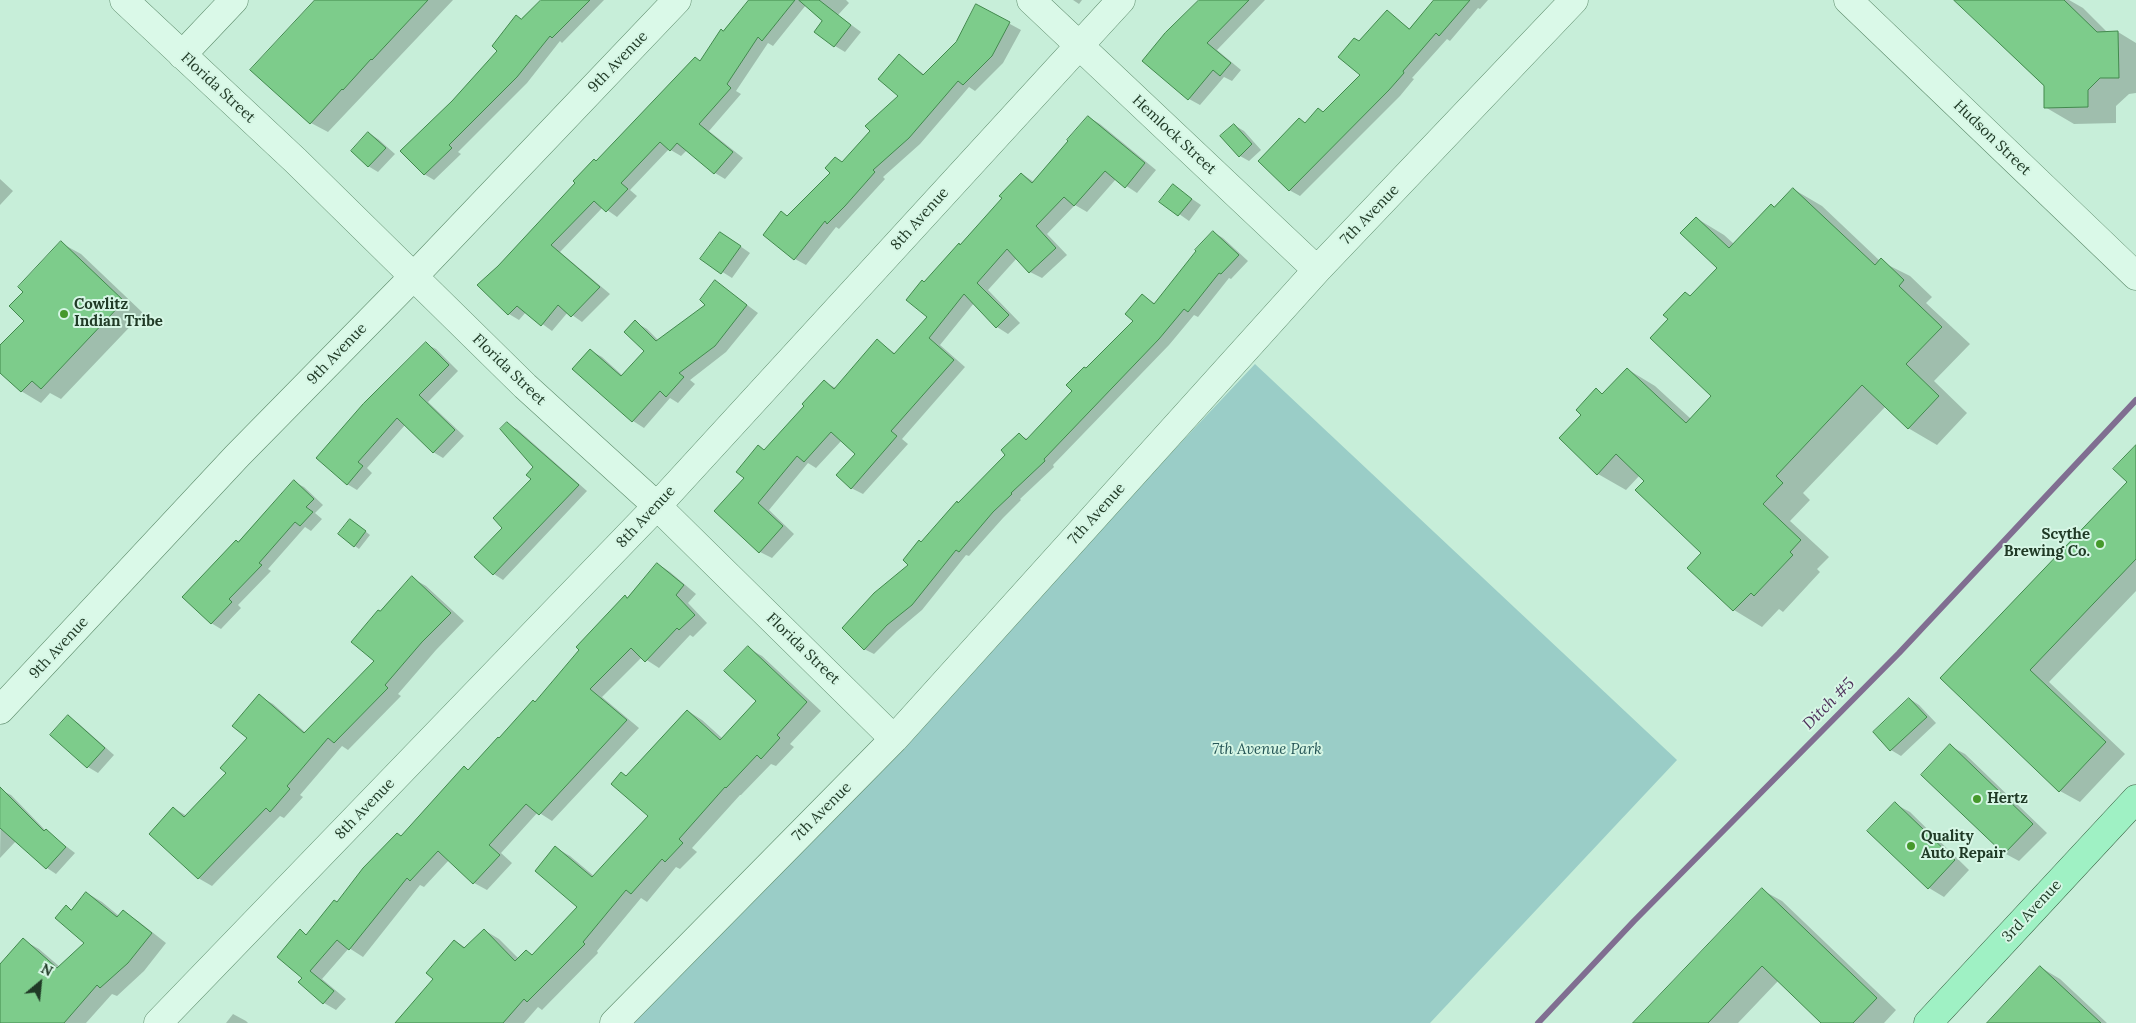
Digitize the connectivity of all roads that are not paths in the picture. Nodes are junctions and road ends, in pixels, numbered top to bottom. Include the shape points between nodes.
1 (124, 0) edge
2 (234, 0) edge
3 (677, 0) edge
4 (1032, 0) edge
5 (1121, 0) edge
6 (1574, 0) edge
7 (1848, 0) edge
8 (1079, 45) junction
9 (182, 55) junction
10 (1317, 270) junction
11 (2136, 276) edge
12 (413, 277) junction
13 (657, 506) junction
14 (0, 710) edge
15 (894, 738) junction
16 (2136, 800) edge
17 (158, 1023) edge
18 (614, 1023) edge
19 (1928, 1023) edge

1 - 9 street, Florida Street
2 - 9 street
3 - 12 street, 9th Avenue
4 - 8 street, Hemlock Street
5 - 8 street, 8th Avenue
6 - 10 street, 7th Avenue
7 - 11 street, Hudson Street
8 - 10 street, Hemlock Street
8 - 13 street, 8th Avenue
9 - 12 street, Florida Street
10 - 15 street, 7th Avenue
12 - 13 street, Florida Street via 525,386
12 - 14 street, 9th Avenue via 238,456
13 - 15 street, Florida Street
13 - 17 street, 8th Avenue
15 - 18 street, 7th Avenue
16 - 19 main road, 3rd Avenue

